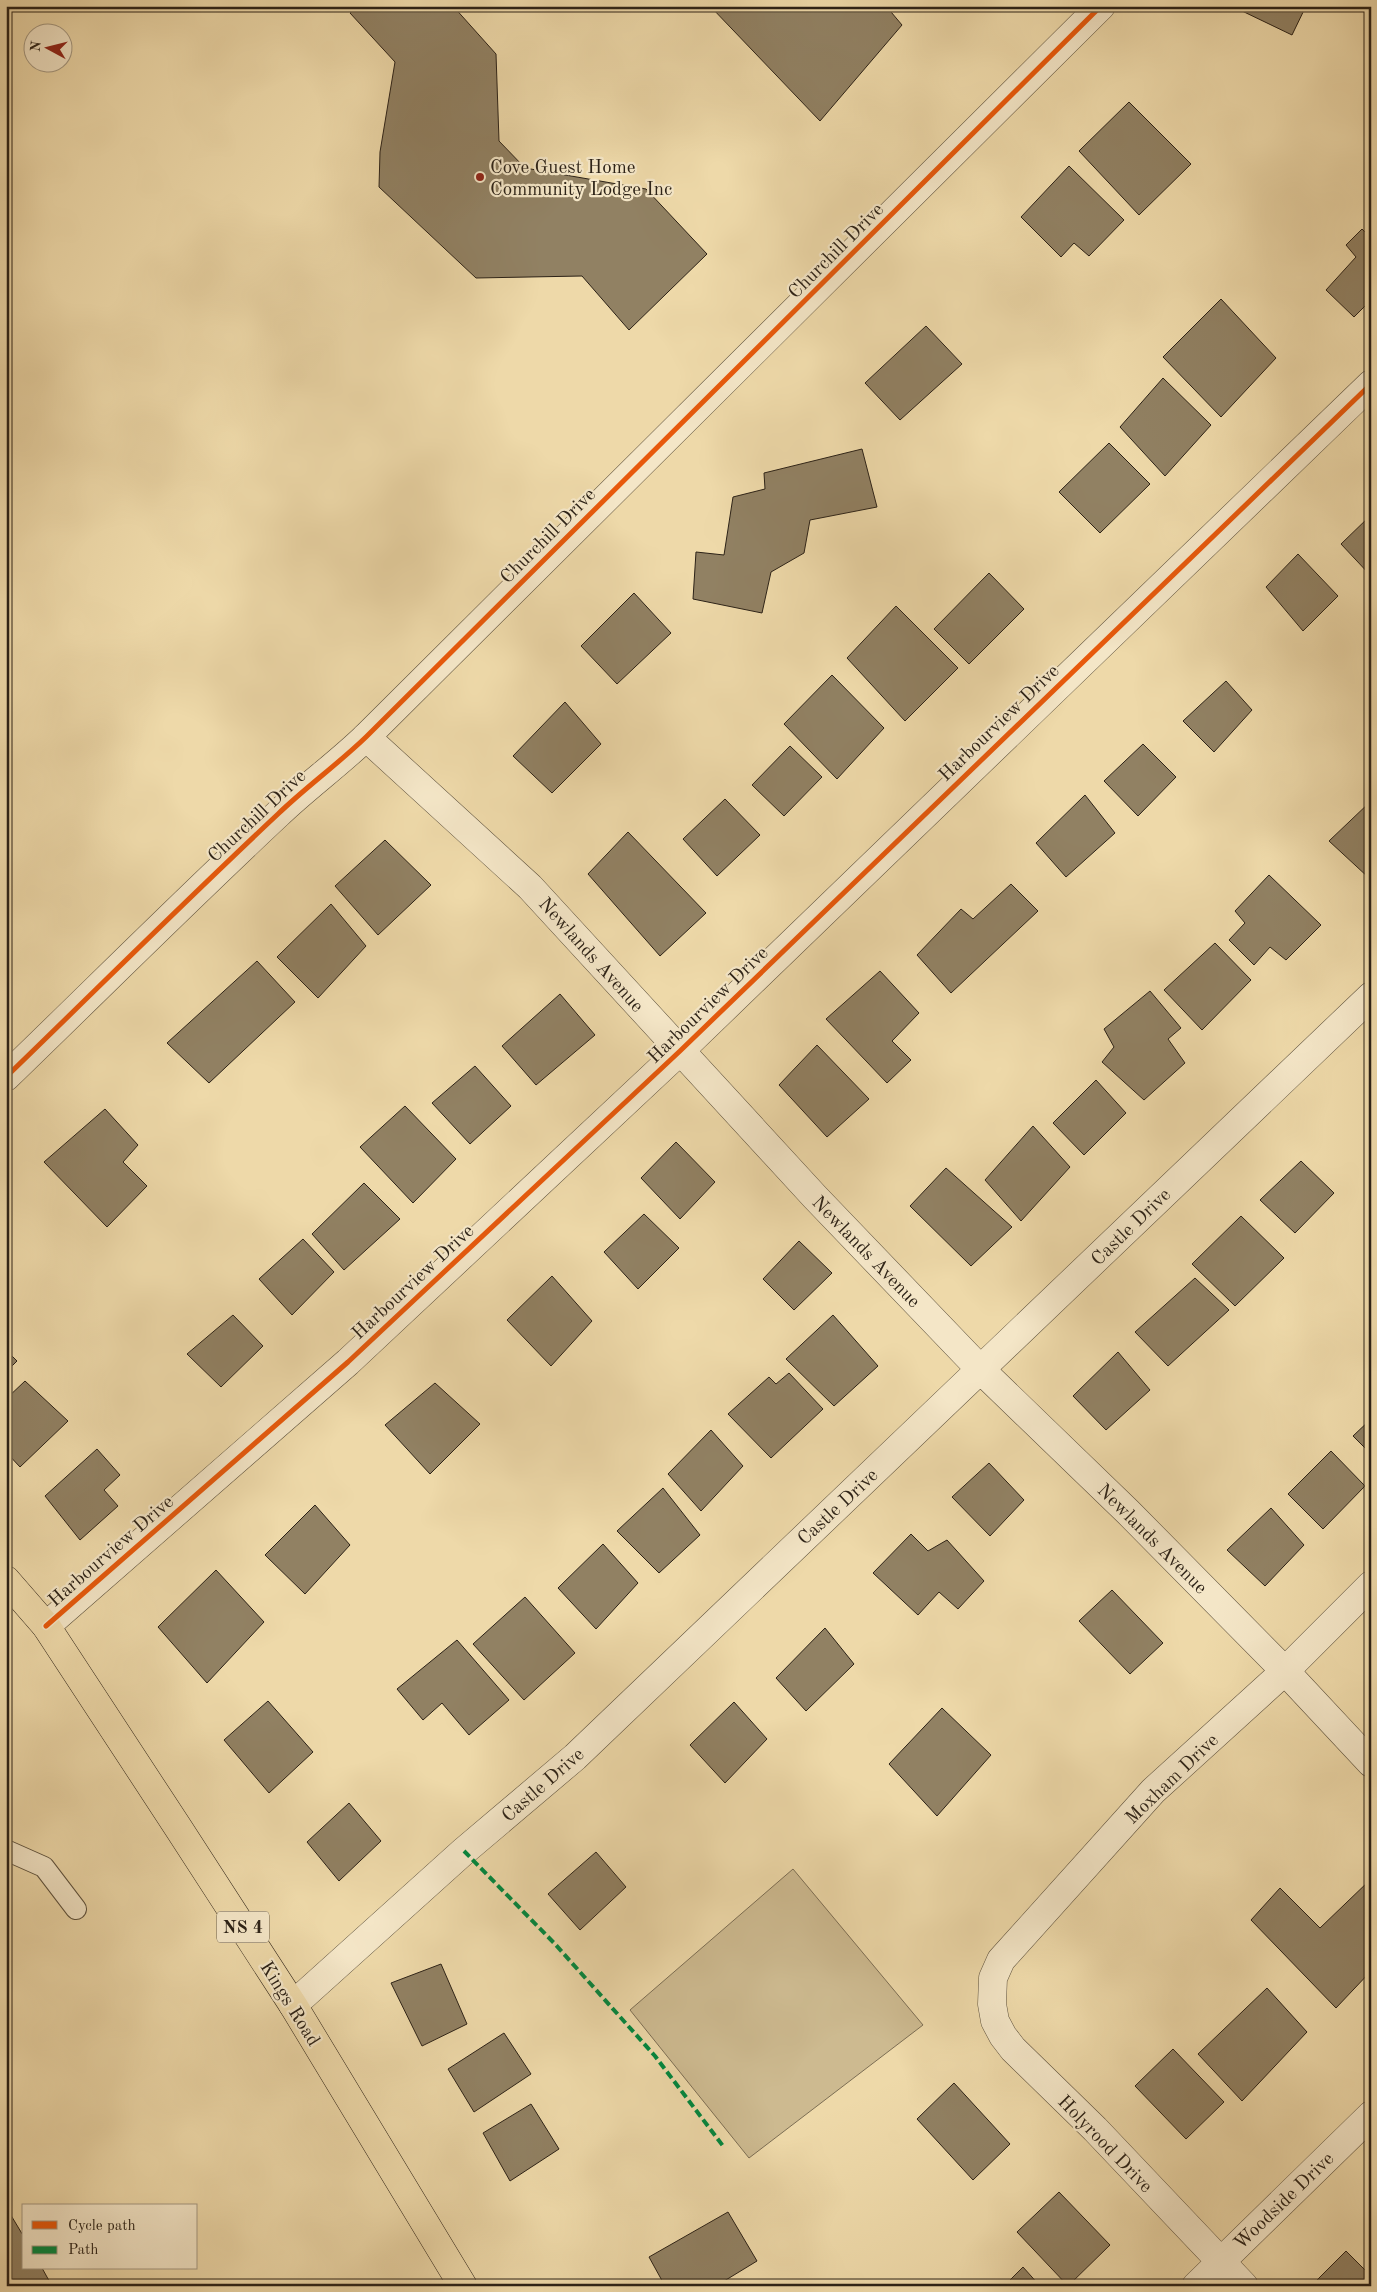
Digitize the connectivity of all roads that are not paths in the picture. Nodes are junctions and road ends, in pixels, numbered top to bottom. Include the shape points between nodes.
1 (1101, 6) edge
2 (1371, 384) edge
3 (366, 737) junction
4 (1371, 996) edge
5 (680, 1051) junction
6 (6, 1077) edge
7 (981, 1370) junction
8 (6, 1580) edge
9 (1371, 1585) edge
10 (46, 1626) junction
11 (1285, 1671) junction
12 (1371, 1763) edge
13 (6, 1852) edge
14 (76, 1909) dead end
15 (992, 1988) joint
16 (293, 2006) junction
17 (1371, 2115) edge
18 (1220, 2262) junction
19 (463, 2286) edge
20 (1196, 2286) edge
21 (1244, 2286) edge

1 - 3 street, Churchill Drive
2 - 5 street, Harbourview Drive
3 - 5 street, Newlands Avenue via 530,887
3 - 6 street, Churchill Drive via 346,757 307,786 175,910
4 - 7 street, Castle Drive
5 - 7 street, Newlands Avenue
5 - 10 street, Harbourview Drive via 348,1362
7 - 11 street, Newlands Avenue via 1128,1512
7 - 16 street, Castle Drive via 575,1757 464,1851
8 - 10 main road, Kings Road / NS 4
9 - 11 street, Moxham Drive
10 - 16 main road, Kings Road / NS 4
11 - 12 street, Newlands Avenue
11 - 15 street, Moxham Drive via 1153,1792 1001,1960
13 - 14 lane via 8,1850 44,1867
15 - 18 street, Holyrood Drive via 996,2021 1013,2049 1095,2129
16 - 19 main road, Kings Road / NS 4
17 - 18 street, Woodside Drive
18 - 20 street, Woodside Drive
18 - 21 street, Holyrood Drive

